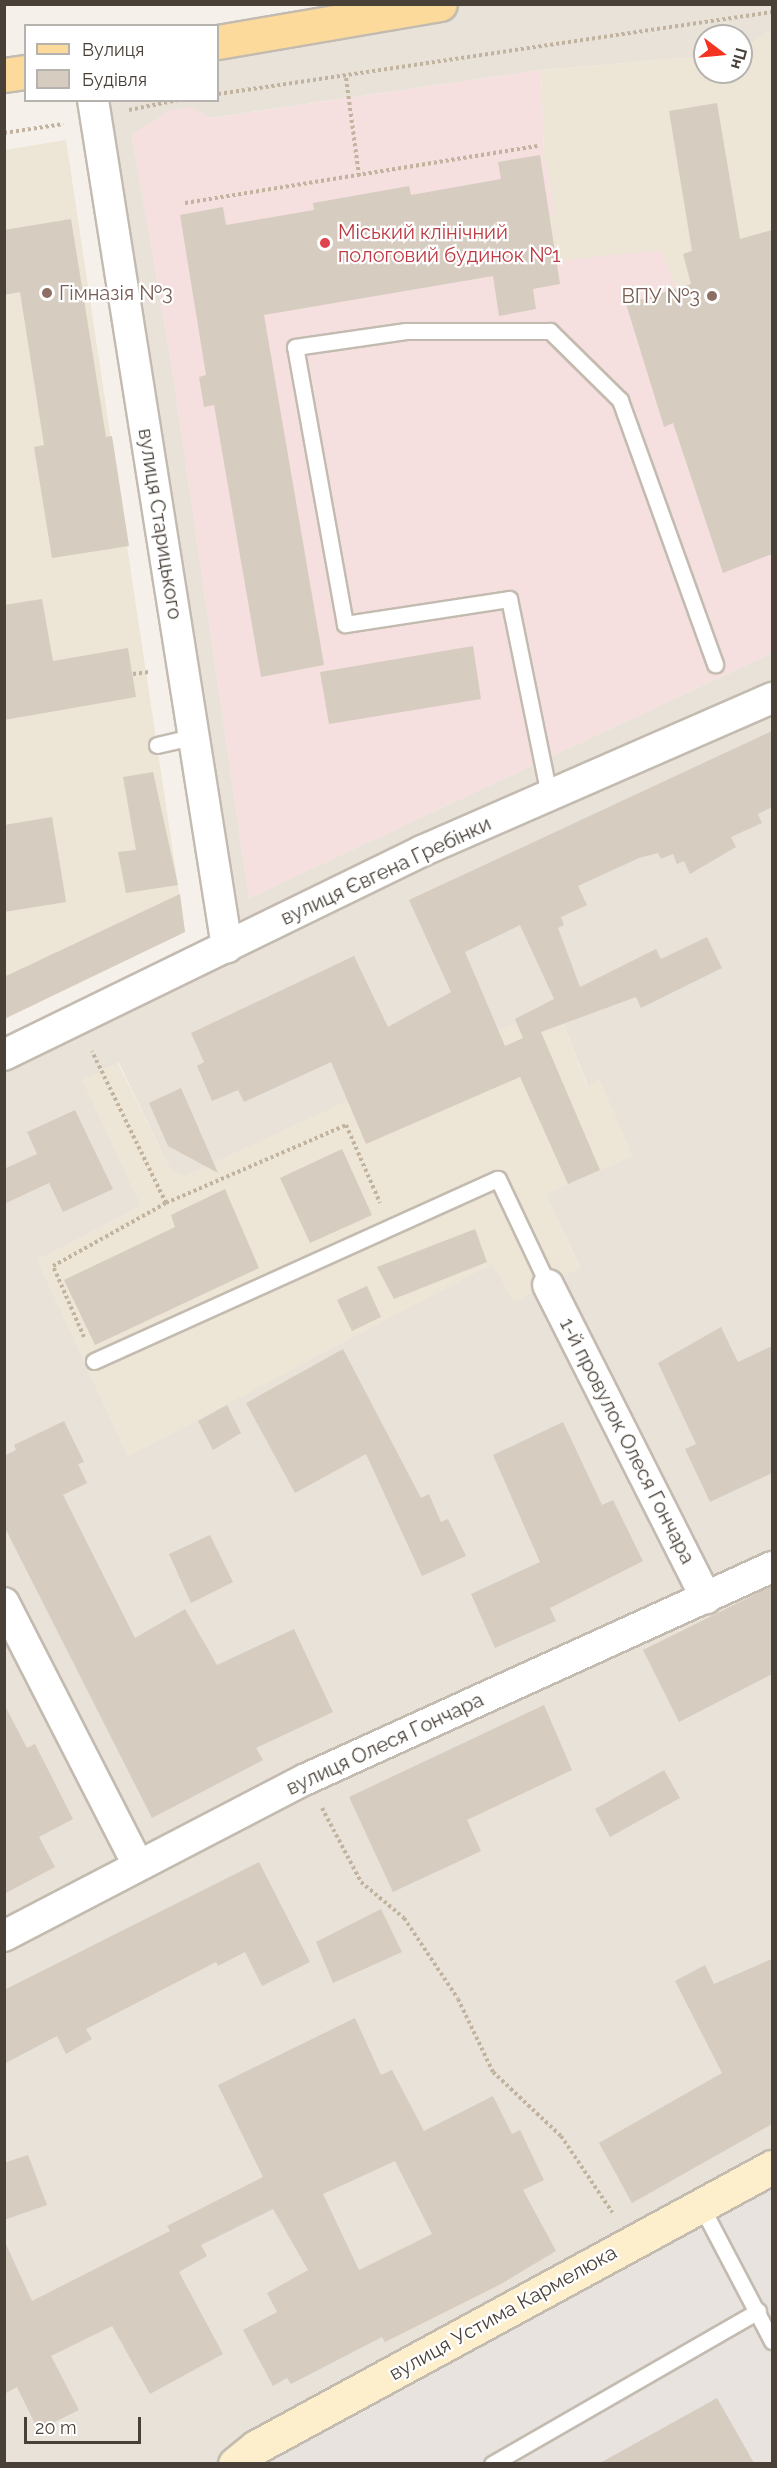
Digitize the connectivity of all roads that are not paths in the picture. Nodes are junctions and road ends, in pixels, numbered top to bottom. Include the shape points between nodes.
1 (440, 4) edge
2 (219, 42) edge
3 (24, 72) edge
4 (4, 75) edge
5 (93, 102) edge
6 (715, 664) dead end
7 (772, 698) edge
8 (194, 738) junction
9 (157, 745) dead end
10 (549, 795) junction
11 (227, 947) junction
12 (4, 1055) edge
13 (548, 1285) joint
14 (94, 1361) road end
15 (772, 1567) edge
16 (706, 1598) junction
17 (4, 1603) edge
18 (138, 1864) junction
19 (4, 1936) edge
20 (772, 2167) edge
21 (700, 2204) junction
22 (758, 2311) junction
23 (772, 2341) edge
24 (235, 2463) edge
25 (492, 2463) edge

1 - 2 main road
3 - 4 main road
5 - 8 street, вулиця Старицького
6 - 10 lane via 620,400 550,331 406,332 295,347 345,624 509,599
7 - 10 street, вулиця Євгена Гребінки
8 - 9 lane
8 - 11 street, вулиця Старицького
10 - 11 street, вулиця Євгена Гребінки
11 - 12 street, вулиця Євгена Гребінки
13 - 14 lane via 498,1179
13 - 16 street, 1-й провулок Олеся Гончара
15 - 16 street, вулиця Олеся Гончара
16 - 18 street, вулиця Олеся Гончара via 306,1779
17 - 18 street
18 - 19 street, вулиця Олеся Гончара
20 - 21 street, вулиця Устима Кармелюка
21 - 22 lane
21 - 24 street, вулиця Устима Кармелюка via 256,2447
22 - 23 lane
22 - 25 lane

